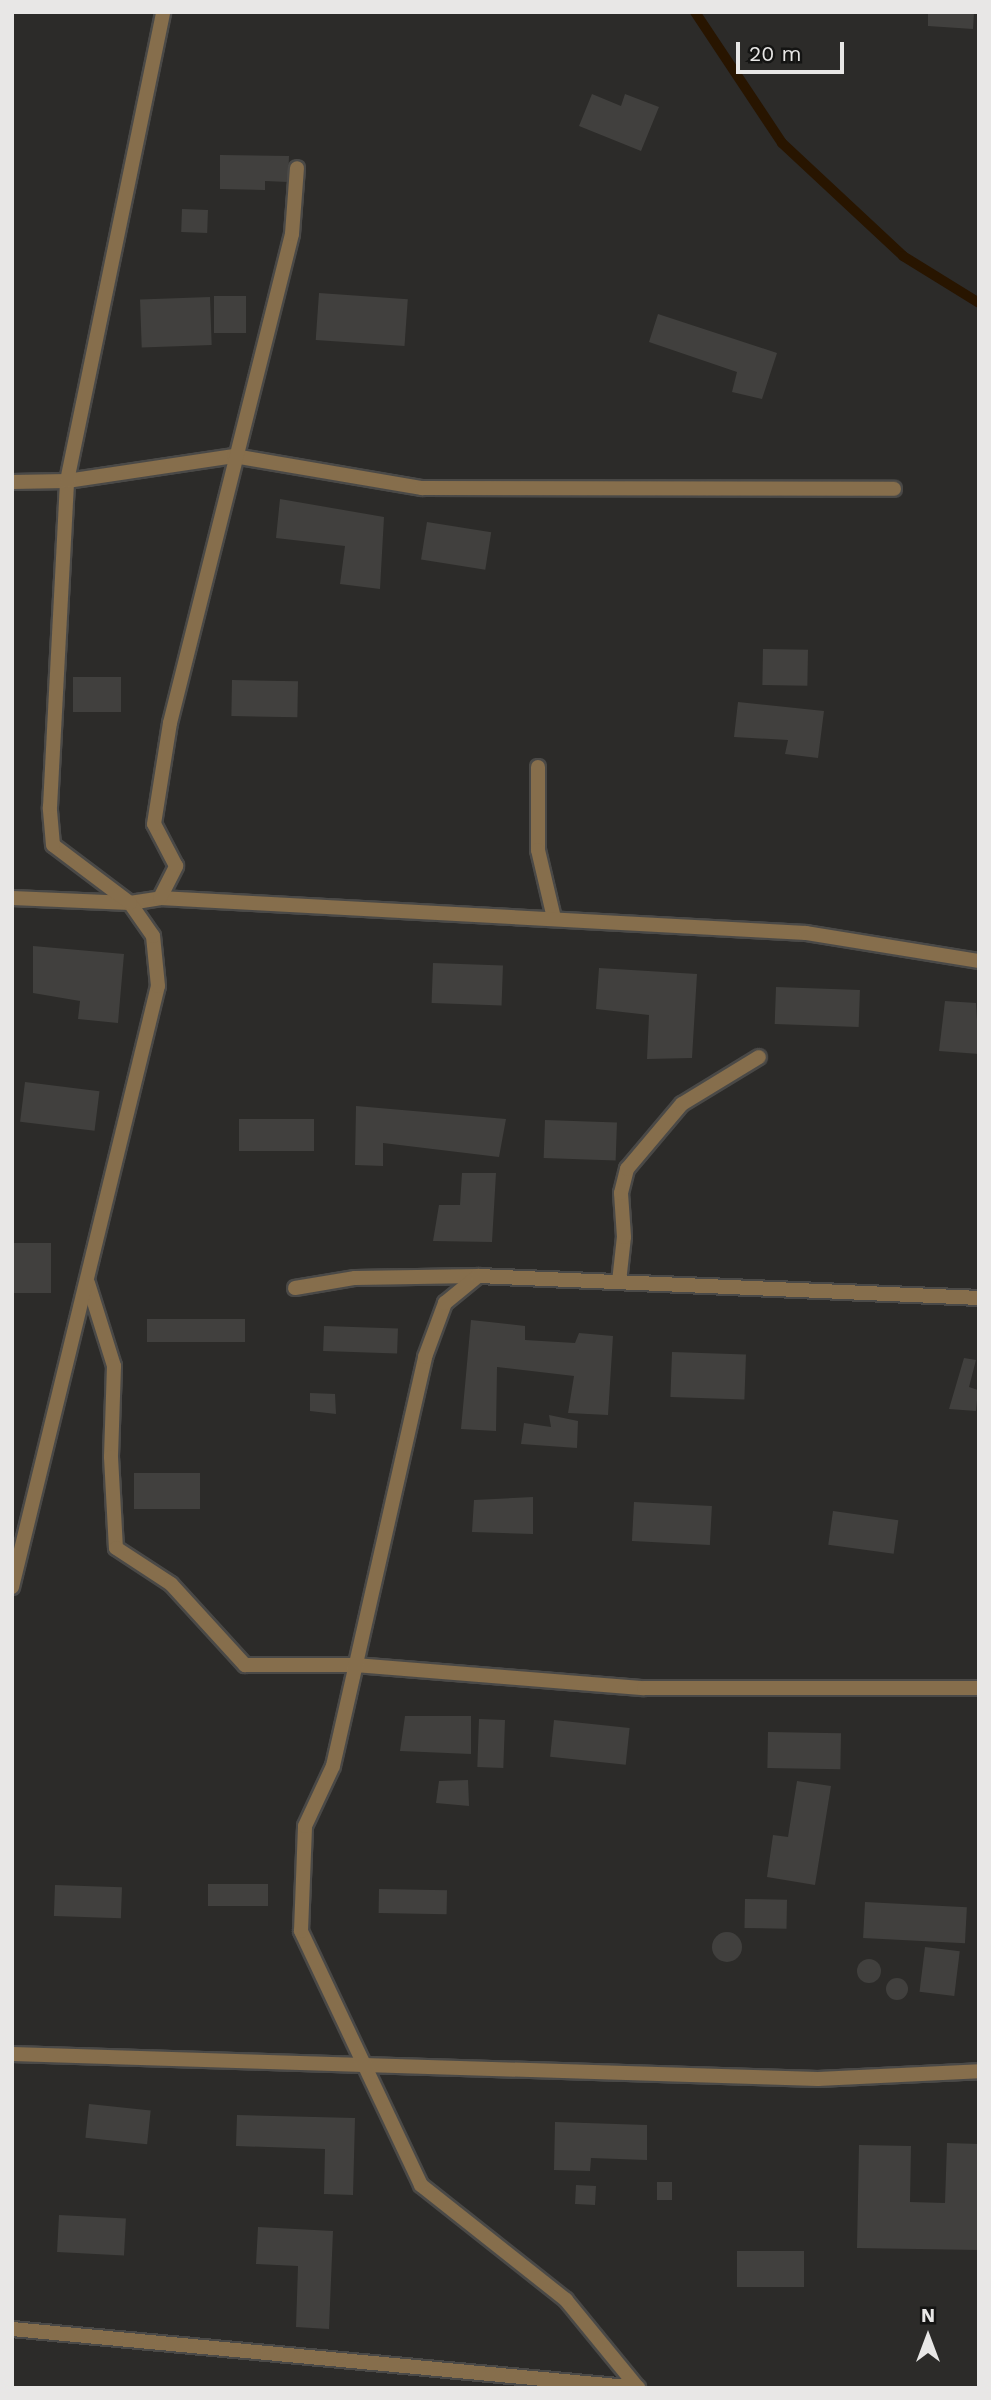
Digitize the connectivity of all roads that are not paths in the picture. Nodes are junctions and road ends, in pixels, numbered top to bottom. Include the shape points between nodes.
1 (163, 12) edge
2 (297, 167) dead end
3 (234, 456) junction
4 (67, 481) junction
5 (12, 482) edge
6 (894, 489) dead end
7 (538, 767) dead end
8 (12, 898) edge
9 (160, 898) junction
10 (130, 903) junction
11 (554, 918) junction
12 (979, 961) edge
13 (759, 1056) dead end
14 (478, 1276) junction
15 (88, 1281) junction
16 (619, 1282) junction
17 (295, 1288) dead end
18 (979, 1298) edge
19 (12, 1587) edge
20 (355, 1665) junction
21 (979, 1688) edge
22 (12, 2054) edge
23 (364, 2066) junction
24 (979, 2071) edge
25 (12, 2329) edge

1 - 4 street
2 - 3 street via 292,234
3 - 4 street
3 - 6 street via 422,488
3 - 9 street via 170,723 154,824 176,866
4 - 5 street
4 - 10 street via 50,807 53,845
7 - 11 street via 538,850
8 - 10 street
9 - 10 street
9 - 11 street
10 - 15 street via 153,936 158,986
11 - 12 street via 806,933
13 - 16 street via 682,1104 627,1169 621,1193 624,1237
14 - 16 street
14 - 17 street via 355,1278
14 - 20 street via 445,1303 425,1357
15 - 19 street
15 - 20 street via 114,1366 111,1457 116,1548 172,1584 245,1665
16 - 18 street
20 - 21 street via 644,1688
20 - 23 street via 333,1766 305,1826 301,1931
22 - 23 street
23 - 24 street via 818,2079
23 - 25 street via 421,2185 566,2300 638,2388

